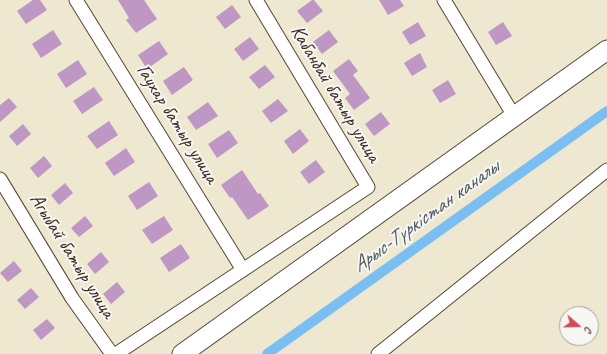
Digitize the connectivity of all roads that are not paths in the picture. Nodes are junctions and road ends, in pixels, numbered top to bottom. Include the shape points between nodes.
1 (76, 0) edge
2 (256, 0) edge
3 (444, 0) edge
4 (607, 50) edge
5 (607, 64) edge
6 (514, 116) junction
7 (607, 170) edge
8 (0, 179) edge
9 (243, 270) junction
10 (112, 354) edge
11 (116, 354) edge
12 (182, 354) edge
13 (203, 354) edge
14 (378, 354) edge

1 - 9 street, Гаухар батыр улица
2 - 9 street, Кабанбай батыр улица via 368,187
3 - 6 street
4 - 6 highway
5 - 13 highway
6 - 12 highway
7 - 14 street
8 - 10 street, Агыбай батыр улица via 72,298
9 - 11 street

